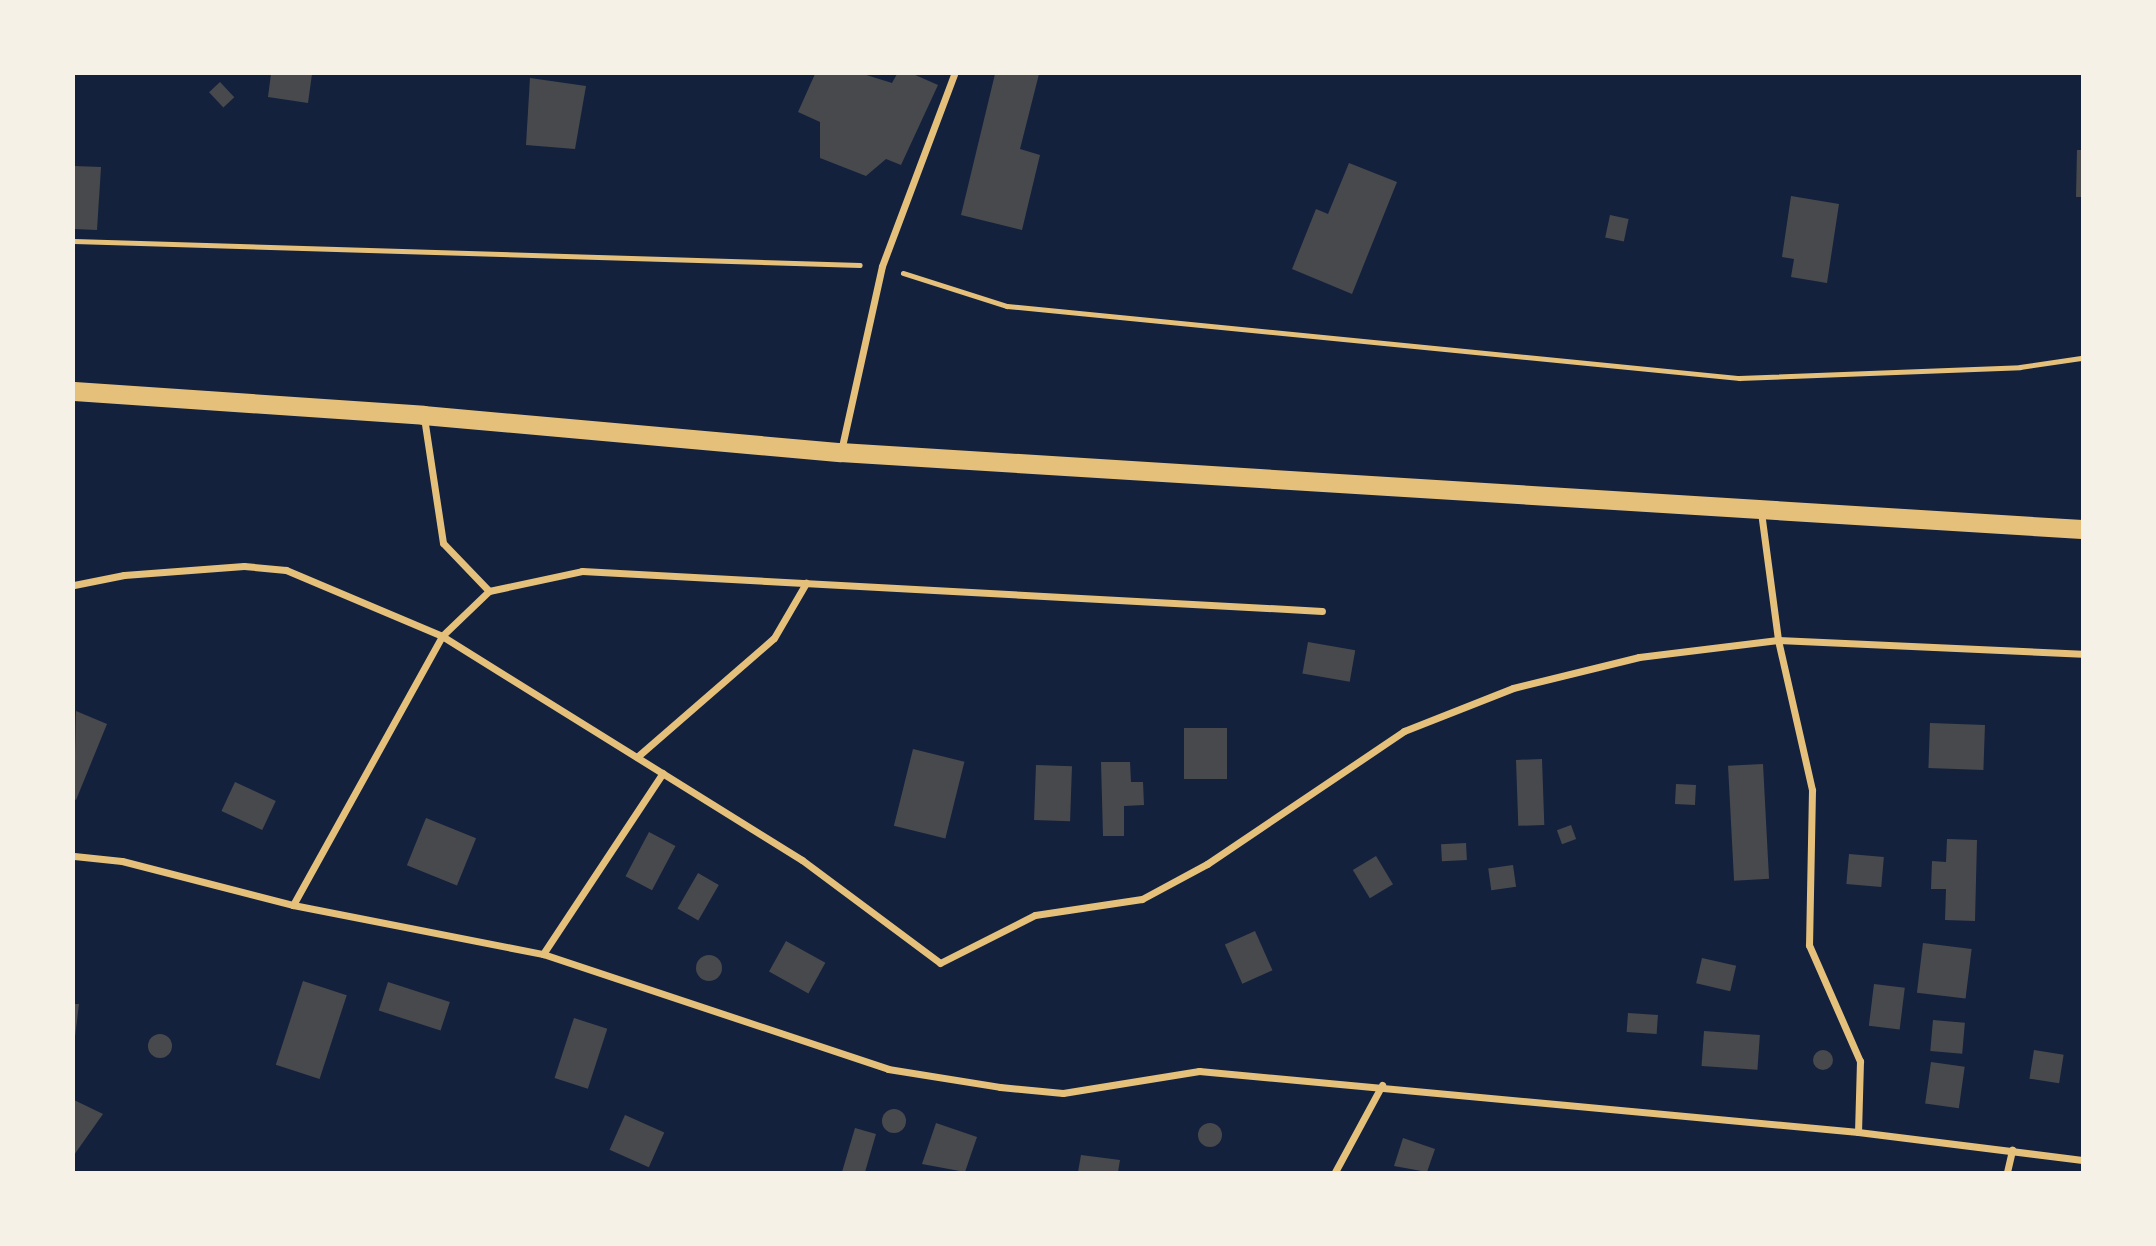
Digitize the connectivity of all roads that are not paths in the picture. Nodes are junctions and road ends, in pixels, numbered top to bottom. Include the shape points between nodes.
1 (954, 74) edge
2 (74, 391) edge
3 (423, 415) junction
4 (840, 452) junction
5 (1760, 506) junction
6 (2082, 529) edge
7 (806, 583) junction
8 (74, 585) edge
9 (489, 591) junction
10 (1322, 611) dead end
11 (442, 636) junction
12 (1778, 640) junction
13 (2082, 654) edge
14 (637, 757) junction
15 (663, 773) junction
16 (74, 856) edge
17 (293, 905) junction
18 (543, 954) junction
19 (1382, 1085) junction
20 (1858, 1132) junction
21 (2012, 1150) junction
22 (2082, 1160) edge
23 (1335, 1172) edge
24 (2007, 1172) edge

1 - 4 street via 882,266
2 - 3 highway
3 - 4 highway
3 - 9 street via 443,543
4 - 5 highway
5 - 6 highway
5 - 12 street
7 - 9 street via 582,571
7 - 10 street
7 - 14 street via 774,638
8 - 11 street via 124,575 244,566 286,570
9 - 11 street
11 - 14 street
11 - 17 street
12 - 13 street
12 - 15 street via 1639,657 1513,688 1404,731 1207,864 1142,899 1035,915 940,963 802,860
12 - 20 street via 1812,790 1809,944 1860,1061
14 - 15 street
15 - 18 street
16 - 17 street via 122,861
17 - 18 street
18 - 19 street via 888,1069 1000,1087 1063,1093 1199,1071
19 - 20 street
19 - 23 street
20 - 21 street
21 - 22 street
21 - 24 street

